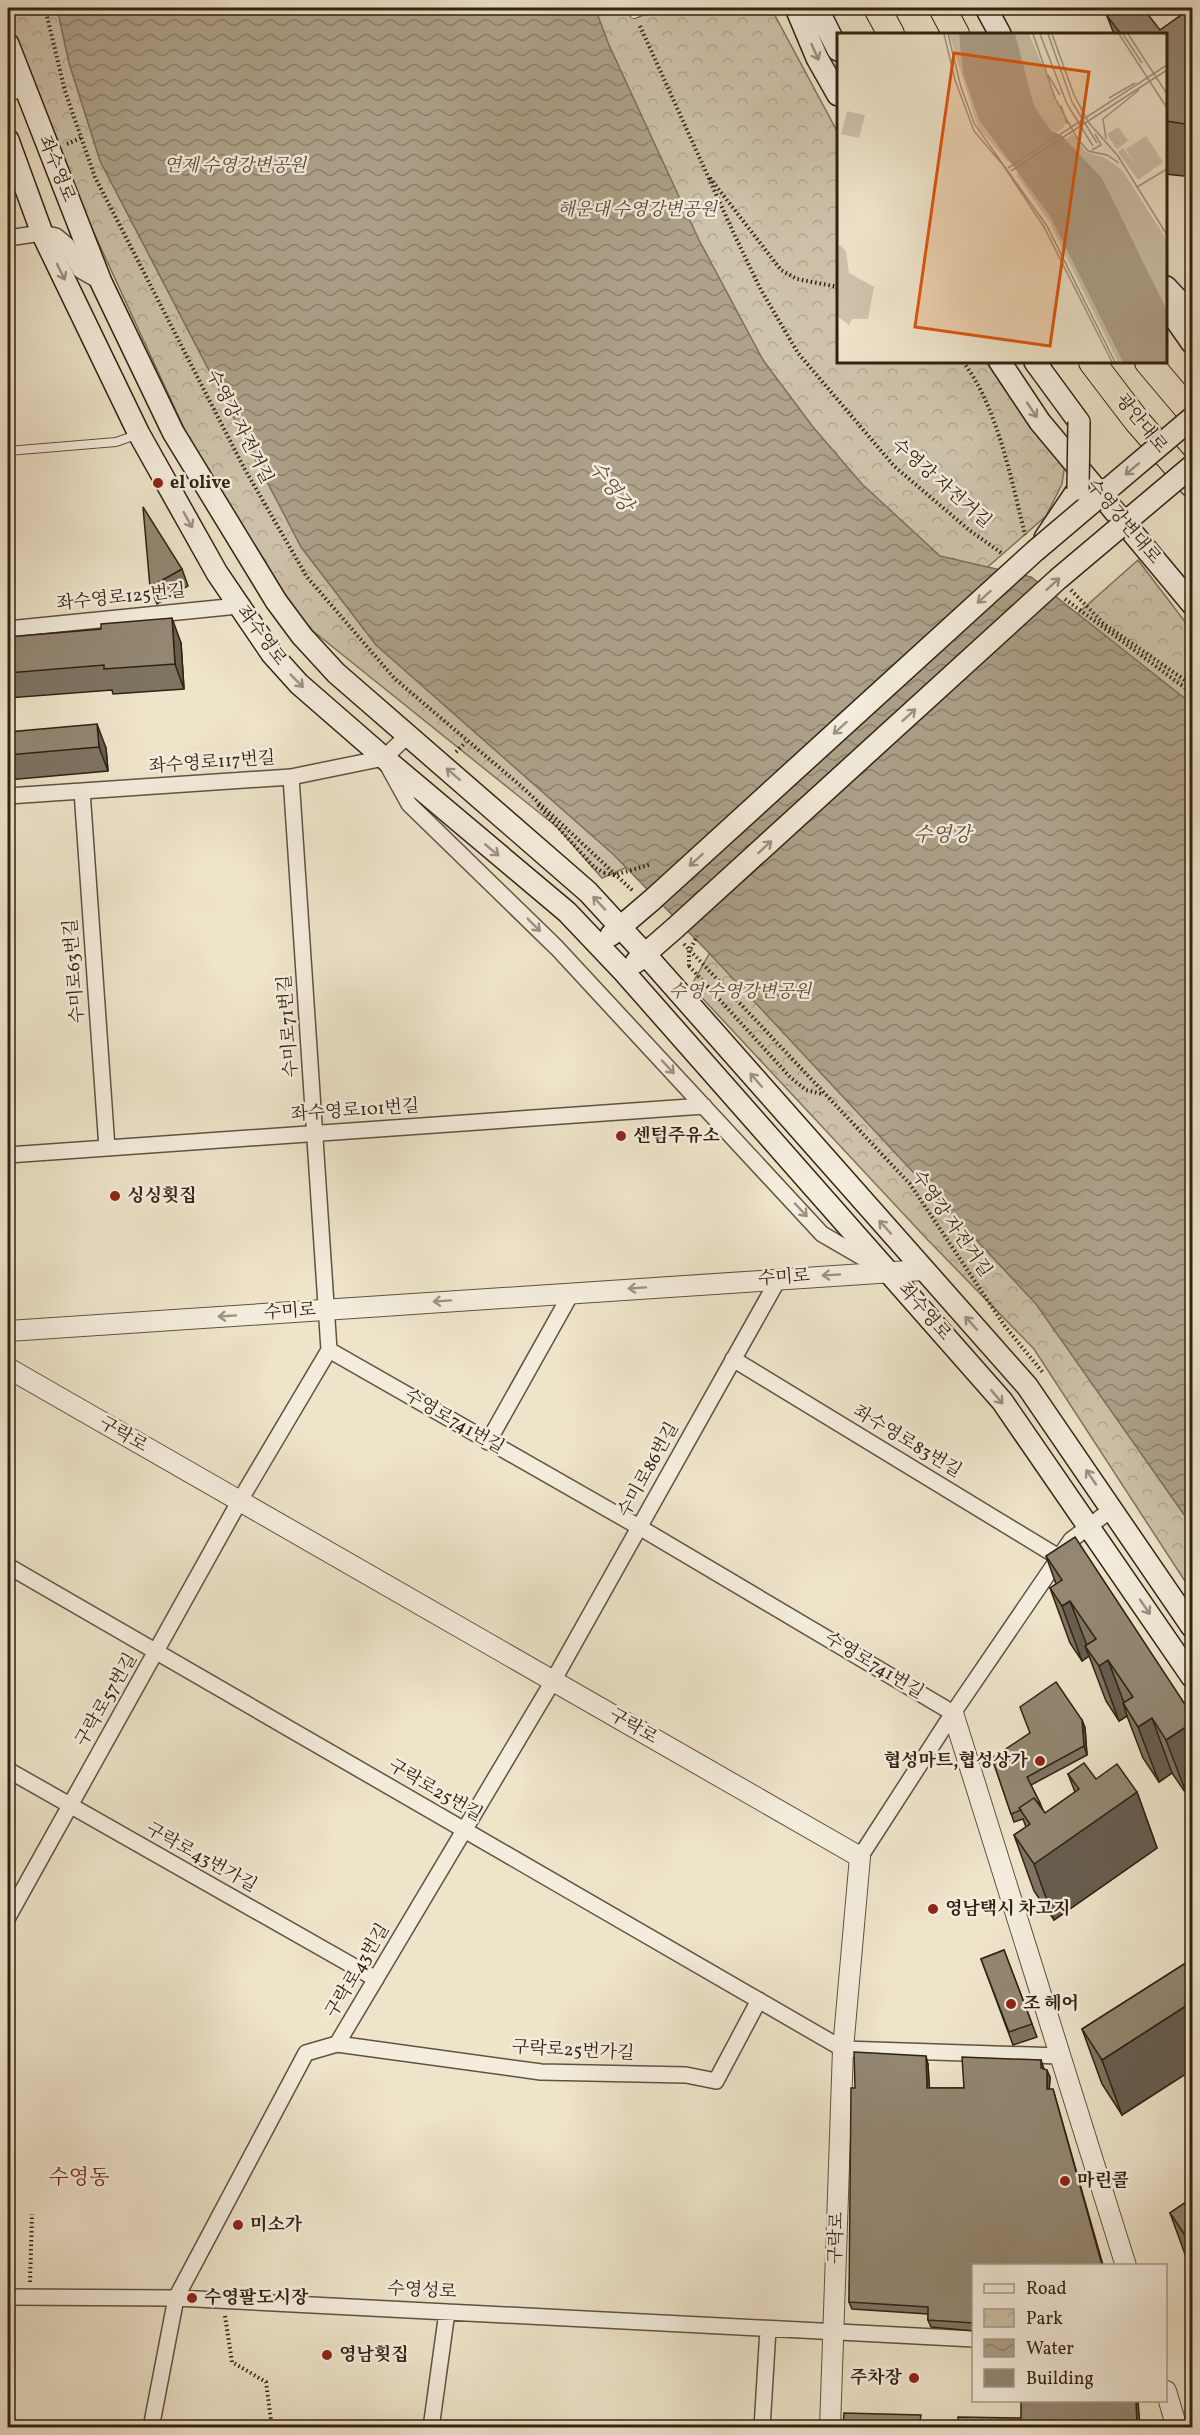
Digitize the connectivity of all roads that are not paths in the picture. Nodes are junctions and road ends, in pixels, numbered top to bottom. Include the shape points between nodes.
1 (649, 8) edge
2 (796, 8) edge
3 (818, 8) edge
4 (877, 8) edge
5 (942, 8) edge
6 (986, 8) edge
7 (634, 14) road end
8 (890, 33) edge
9 (955, 33) edge
10 (999, 33) edge
11 (837, 48) edge
12 (10, 50) edge
13 (8, 92) edge
14 (837, 93) edge
15 (8, 140) edge
16 (42, 233) junction
17 (8, 238) edge
18 (101, 282) junction
19 (1167, 288) edge
20 (1167, 307) edge
21 (1192, 315) edge
22 (1192, 343) edge
23 (1001, 363) edge
24 (1093, 363) edge
25 (1149, 363) edge
26 (1040, 368) edge
27 (1192, 416) edge
28 (139, 434) junction
29 (8, 451) edge
30 (1192, 466) edge
31 (1192, 484) edge
32 (1035, 551) junction
33 (1192, 604) edge
34 (238, 606) junction
35 (8, 629) edge
36 (408, 735) junction
37 (384, 758) junction
38 (291, 777) junction
39 (82, 791) junction
40 (8, 796) edge
41 (620, 927) junction
42 (599, 946) junction
43 (645, 954) junction
44 (624, 972) junction
45 (705, 1106) junction
46 (316, 1133) junction
47 (107, 1148) junction
48 (8, 1155) edge
49 (924, 1270) junction
50 (890, 1274) junction
51 (779, 1278) junction
52 (572, 1292) junction
53 (328, 1309) junction
54 (8, 1331) edge
55 (329, 1350) junction
56 (733, 1359) junction
57 (8, 1368) edge
58 (488, 1442) junction
59 (239, 1502) junction
60 (1112, 1509) junction
61 (1088, 1526) junction
62 (639, 1527) junction
63 (1060, 1558) junction
64 (8, 1566) edge
65 (1192, 1627) edge
66 (156, 1653) junction
67 (1192, 1677) edge
68 (552, 1681) junction
69 (953, 1713) junction
70 (8, 1770) edge
71 (69, 1806) junction
72 (464, 1830) junction
73 (860, 1857) junction
74 (8, 1917) edge
75 (376, 1978) junction
76 (759, 2000) junction
77 (337, 2044) junction
78 (843, 2049) junction
79 (1059, 2056) junction
80 (1126, 2264) edge
81 (8, 2297) edge
82 (176, 2298) junction
83 (447, 2312) junction
84 (768, 2329) junction
85 (834, 2333) junction
86 (972, 2339) edge
87 (1167, 2395) edge
88 (151, 2427) edge
89 (431, 2427) edge
90 (762, 2427) edge
91 (830, 2427) edge
92 (1176, 2427) edge

1 - 7 lane
2 -> 14 main road
3 - 11 main road
4 - 8 highway
5 - 9 highway
6 - 10 main road
12 - 13 street, 좌수영로 via 16,92
12 - 18 main road, 좌수영로
15 - 16 main road, 좌수영로
16 - 17 street
16 - 18 street, 좌수영로 via 56,236 67,245 80,270
16 -> 28 main road, 좌수영로
18 - 36 main road, 좌수영로 via 173,432 276,601 336,673
19 - 21 main road
20 - 22 main road
23 -> 33 main road, 수영강변대로 via 1040,422
24 - 31 highway, 광안대로
25 - 27 highway
26 - 32 main road, 수영강변대로, bridge via 1079,422 1078,489
27 -> 32 main road, bridge
28 - 29 lane via 116,442
28 -> 34 main road, 좌수영로
43 -> 30 main road, bridge via 1058,579
32 -> 41 main road, bridge
34 - 35 street, 좌수영로125번길
34 -> 37 main road, 좌수영로 via 299,684
36 - 37 street
41 -> 36 main road, 좌수영로 via 588,892
37 - 38 street, 좌수영로117번길
37 -> 42 main road, 좌수영로 via 567,912
37 -> 45 street via 410,804 557,948
38 - 39 street, 좌수영로117번길
38 - 46 street, 수미로71번길
39 - 40 street, 좌수영로117번길
39 - 47 street, 수미로63번길
41 - 42 main road
41 - 43 main road, 좌수영로
42 - 44 main road, 좌수영로
43 - 44 main road
49 -> 43 main road, 좌수영로
44 - 50 main road, 좌수영로
45 - 46 street, 좌수영로101번길
45 -> 50 street via 822,1234
46 - 47 street, 좌수영로101번길
46 - 53 street, 수미로71번길
47 - 48 street, 좌수영로101번길
49 - 50 street, 수미로
60 -> 49 main road, 좌수영로 via 1027,1386
50 -> 51 street, 수미로
50 -> 61 main road, 좌수영로 via 1002,1401
51 -> 52 street, 수미로
51 - 56 street, 수미로86번길
52 -> 53 street, 수미로
52 - 58 street
53 -> 54 street, 수미로
53 - 55 street
55 - 58 street, 수영로741번길
55 - 59 street
56 - 62 street, 수미로86번길
56 - 63 street, 좌수영로83번길
57 - 59 street, 구락로
58 - 62 street, 수영로741번길
59 - 66 street, 구락로57번길
59 - 68 street, 구락로
60 - 61 street
60 - 65 main road, 좌수영로
61 - 63 street via 1071,1540
61 -> 67 main road, 좌수영로
62 - 68 street, 수미로86번길
62 - 69 street, 수영로741번길
63 - 69 street
64 - 66 street, 구락로25번길
66 - 71 street, 구락로57번길
66 - 72 street, 구락로25번길
68 - 72 street, 구락로43번길
68 - 73 street, 구락로
69 - 73 street
69 - 79 street
70 - 71 street, 구락로43번가길
71 - 74 street, 구락로57번길
71 - 75 street, 구락로43번가길
72 - 75 street, 구락로43번길
72 - 76 street, 구락로25번길
73 - 78 street, 구락로
75 - 77 street, 구락로43번길
76 - 77 street, 구락로25번가길 via 716,2080 686,2075 542,2073
76 - 78 street, 구락로25번길
77 - 82 street, 구락로43번길 via 306,2053
78 - 79 street
78 - 85 street, 구락로
79 - 80 street
81 - 82 street, 수영성로
82 - 83 street, 수영성로
82 - 88 street, 구락로43번길
83 - 84 street, 수영성로
83 - 89 street
84 - 85 street, 수영성로
84 - 90 street
85 - 86 street, 수영성로
85 - 91 street, 구락로
87 - 92 street

